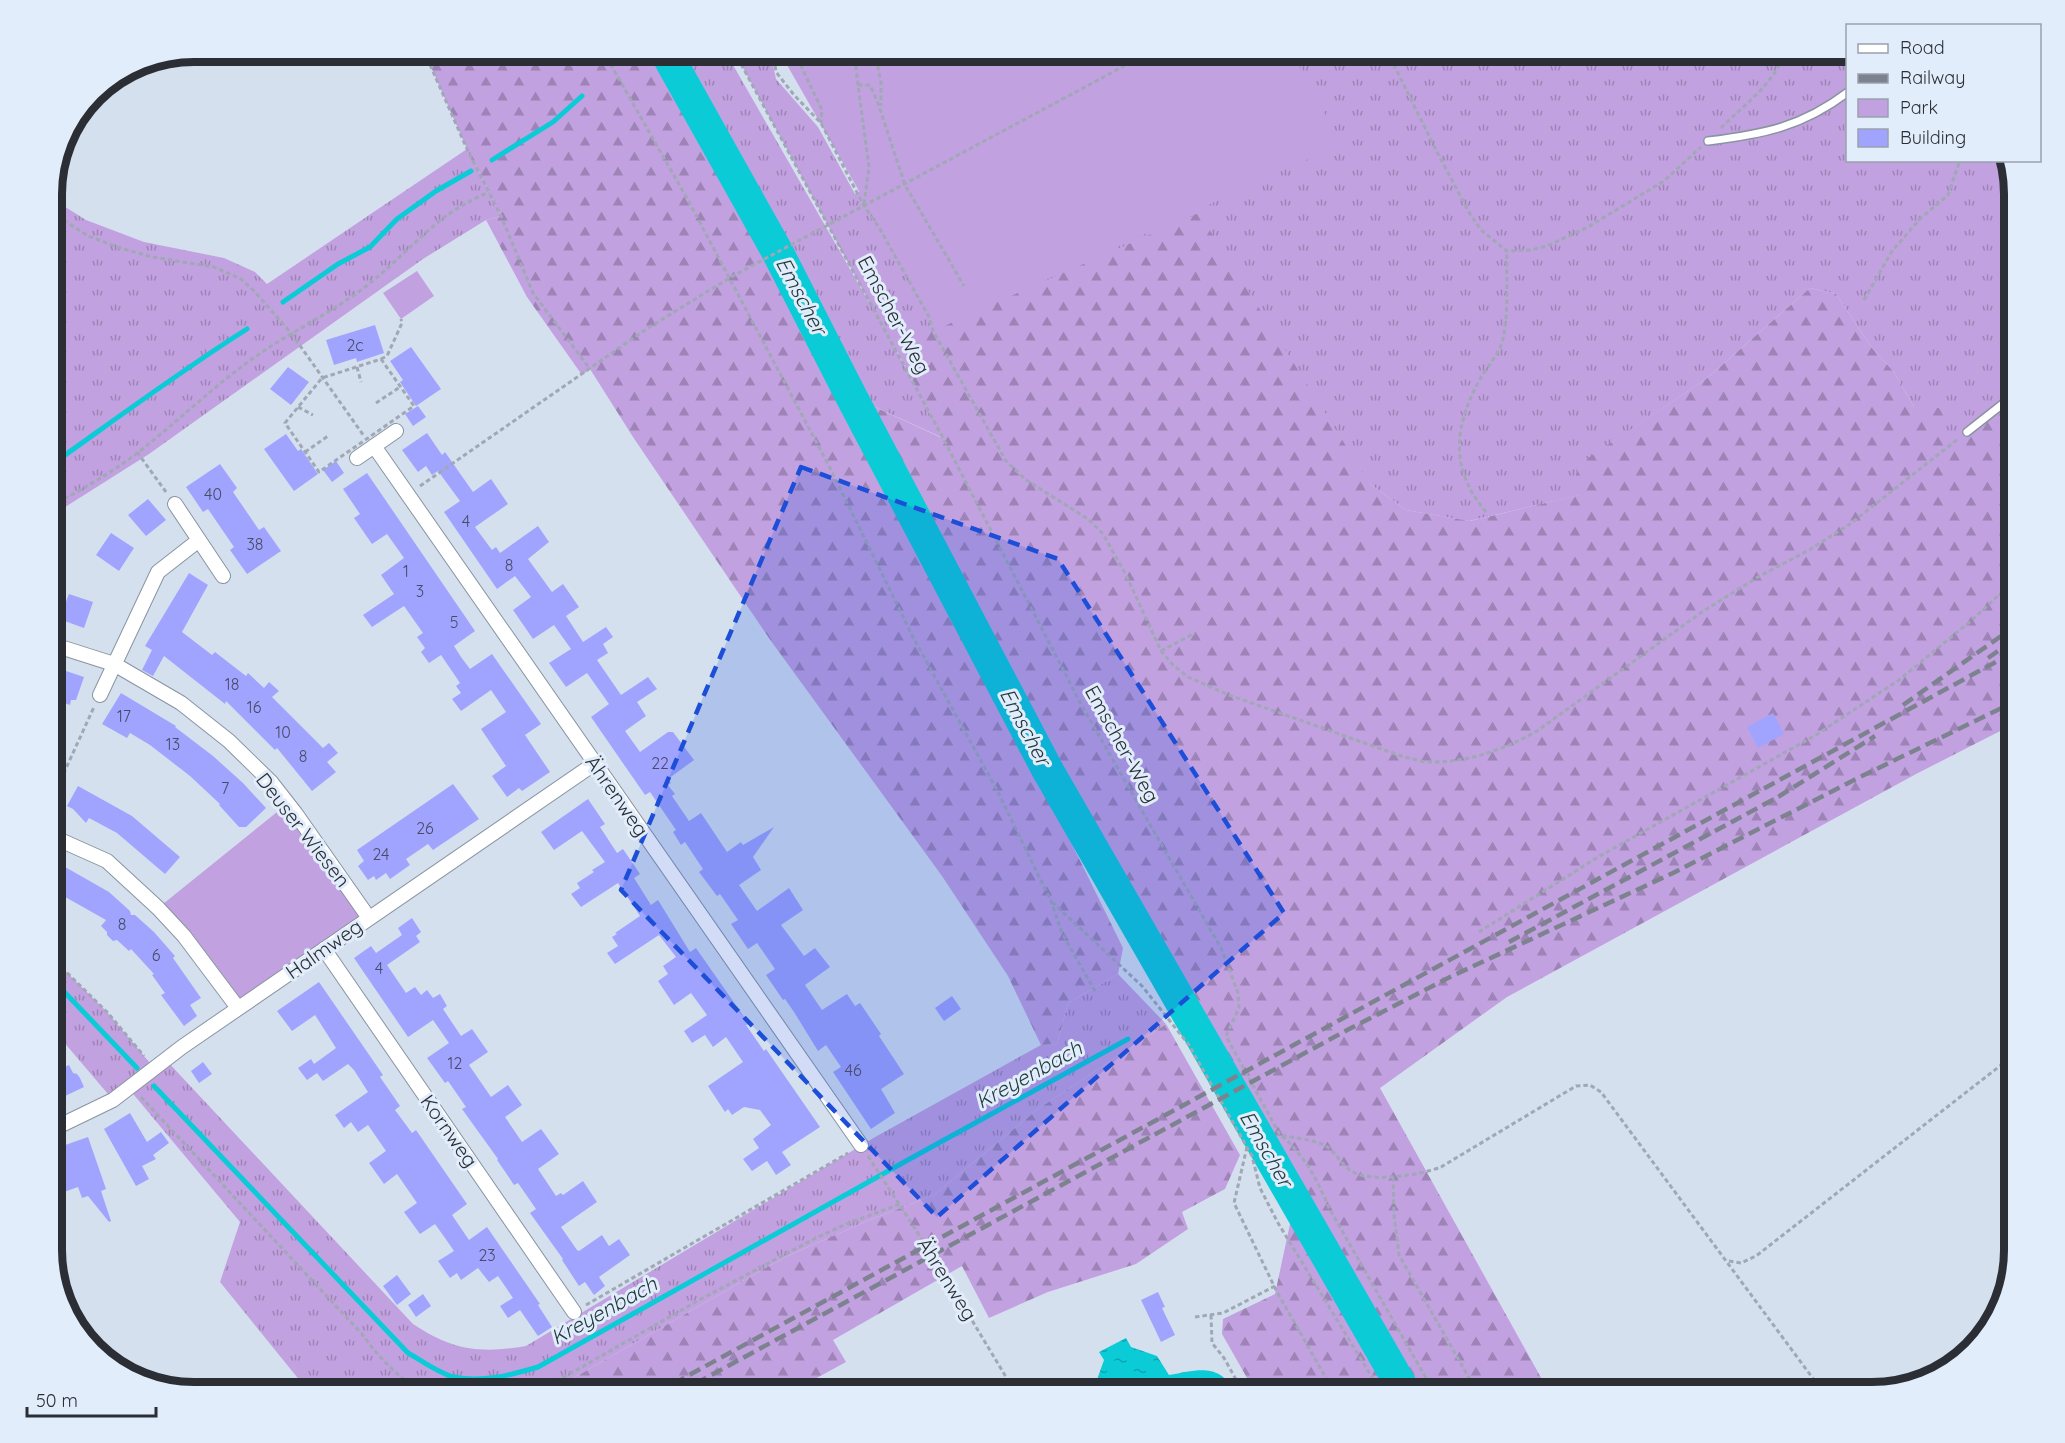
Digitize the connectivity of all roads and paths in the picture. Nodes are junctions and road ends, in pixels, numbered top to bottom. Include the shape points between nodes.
1 (429, 62) edge
2 (609, 62) edge
3 (740, 62) edge
4 (775, 62) edge
5 (799, 62) edge
6 (855, 62) edge
7 (877, 62) edge
8 (1132, 62) edge
9 (1394, 62) edge
10 (1780, 62) edge
11 (858, 85) junction
12 (1846, 93) edge
13 (881, 111) junction
14 (821, 123) junction
15 (1708, 141) junction
16 (1959, 162) edge
17 (905, 184) junction
18 (489, 192) junction
19 (864, 206) junction
20 (62, 219) edge
21 (829, 225) junction
22 (1507, 251) junction
23 (730, 278) junction
24 (964, 286) dead end
25 (1864, 300) dead end
26 (400, 319) dead end
27 (291, 333) junction
28 (381, 359) junction
29 (357, 367) junction
30 (590, 369) junction
31 (322, 378) junction
32 (361, 382) dead end
33 (400, 387) junction
34 (2004, 403) edge
35 (376, 404) dead end
36 (298, 407) junction
37 (313, 416) dead end
38 (396, 431) dead end
39 (1967, 432) joint
40 (328, 436) dead end
41 (370, 443) junction
42 (137, 452) junction
43 (305, 452) junction
44 (357, 458) dead end
45 (408, 494) junction
46 (62, 499) edge
47 (175, 504) joint
48 (1486, 512) dead end
49 (199, 540) junction
50 (223, 576) dead end
51 (2004, 590) edge
52 (1195, 633) dead end
53 (62, 647) edge
54 (1161, 651) junction
55 (114, 664) junction
56 (100, 695) joint
57 (594, 764) junction
58 (62, 777) edge
59 (62, 841) edge
60 (1051, 901) junction
61 (369, 918) junction
62 (1479, 932) dead end
63 (324, 950) junction
64 (62, 968) edge
65 (1096, 993) dead end
66 (238, 1008) junction
67 (2004, 1063) edge
68 (155, 1069) junction
69 (132, 1086) junction
70 (62, 1125) edge
71 (1280, 1135) junction
72 (861, 1146) joint
73 (1247, 1147) junction
74 (876, 1168) dead end
75 (1393, 1177) junction
76 (900, 1204) junction
77 (1728, 1260) junction
78 (1275, 1286) junction
79 (574, 1312) joint
80 (1211, 1315) junction
81 (1195, 1317) dead end
82 (408, 1382) edge
83 (552, 1382) edge
84 (1009, 1382) edge
85 (1237, 1382) edge
86 (1328, 1382) edge
87 (1375, 1382) edge
88 (1428, 1382) edge
89 (1471, 1382) edge
90 (1816, 1382) edge

1 - 18 path
2 - 23 path
3 - 21 path, Emscher-Weg
4 - 14 path via 776,72
5 - 14 path via 822,110
6 - 11 path
7 - 13 path
8 - 17 path
9 - 22 path via 1464,203 1482,230
10 - 15 path via 1763,89
11 - 13 path via 870,85
11 - 19 path via 869,168
12 - 15 lane via 1782,128
13 - 17 path
14 - 19 path
15 - 22 path via 1664,181 1588,227 1547,246
16 - 25 path via 1948,195 1892,250
17 - 19 path
17 - 24 path
18 - 27 path via 443,218 371,282
18 - 30 path via 533,293
19 - 21 path
19 - 54 path via 1006,461 1026,480 1088,519 1103,534
20 - 27 path via 88,236 120,248 227,272 254,291
21 - 23 path
21 - 71 path, Emscher-Weg via 1082,706 1222,950 1235,982 1239,1008 1226,1036
22 - 48 path via 1503,341 1466,409 1458,443 1461,466 1473,497
23 - 30 path
23 - 60 path
26 - 28 path via 402,323 387,356
27 - 31 path
27 - 42 path via 212,389
28 - 29 path
28 - 33 path
29 - 31 path
29 - 32 path
30 - 45 path
31 - 36 path
31 - 41 path
33 - 35 path
33 - 41 path via 414,406
34 - 39 lane
36 - 37 path
36 - 43 path via 285,423
38 - 41 street
39 - 54 path via 1850,524 1702,612 1537,731 1493,752 1431,762 1404,757 1228,695 1188,677
40 - 43 path
41 - 43 path via 319,472
41 - 44 street
41 - 45 street, Ährenweg
42 - 46 path
42 - 47 path
45 - 57 street, Ährenweg
47 - 49 street
49 - 50 street
49 - 55 street via 158,572
51 - 62 path via 1890,686 1816,735 1598,857
52 - 54 path
53 - 55 street, Deuser Wiesen
55 - 56 street
55 - 61 street, Deuser Wiesen via 181,703 229,741 296,814
56 - 58 path
57 - 61 street, Halmweg
57 - 72 street, Ährenweg
59 - 66 street via 107,861 158,908
60 - 65 path via 1062,933
60 - 73 path via 1142,986 1167,1017 1189,1045
61 - 63 street, Halmweg
63 - 66 street, Halmweg
63 - 79 street, Kornweg
64 - 68 path via 107,1012
66 - 68 street, Halmweg
67 - 77 path via 1756,1256 1741,1263
68 - 69 street, Halmweg
69 - 70 street, Halmweg
69 - 82 path via 379,1357
71 - 75 path via 1324,1144 1353,1172
71 - 88 path via 1294,1146 1316,1177 1329,1208
72 - 79 path
73 - 78 path via 1234,1203
73 - 87 path via 1260,1188 1278,1223
74 - 76 path, Ährenweg
75 - 77 path via 1441,1167 1576,1086 1590,1085 1601,1092
75 - 89 path via 1399,1255
76 - 83 path via 814,1239
76 - 84 path, Ährenweg
77 - 90 path
78 - 80 path via 1223,1313
78 - 86 path
80 - 81 path
80 - 85 path via 1212,1343

